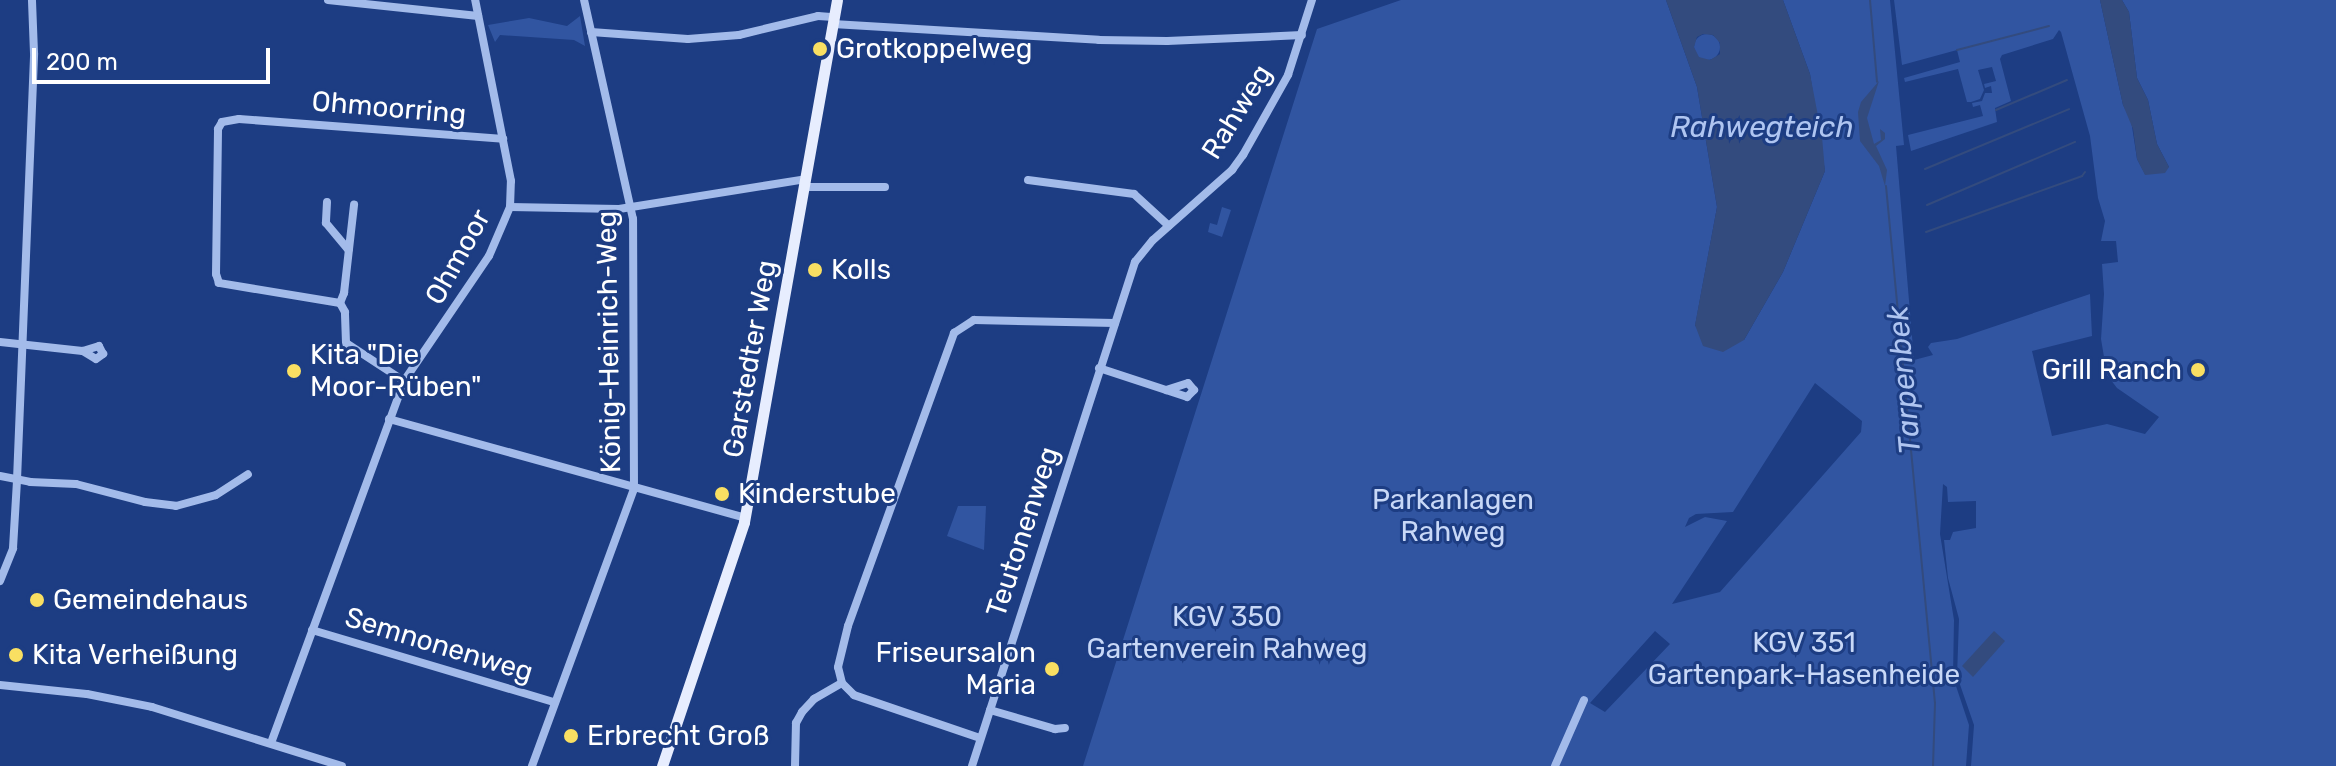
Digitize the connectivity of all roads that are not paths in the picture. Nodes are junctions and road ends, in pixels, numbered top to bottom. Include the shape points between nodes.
1 (32, 0) edge
2 (328, 0) edge
3 (475, 0) edge
4 (584, 0) edge
5 (837, 0) edge
6 (1312, 0) edge
7 (478, 16) junction
8 (834, 20) junction
9 (591, 32) junction
10 (1302, 35) junction
11 (503, 139) junction
12 (1028, 180) dead end
13 (806, 183) junction
14 (885, 187) dead end
15 (327, 202) dead end
16 (354, 205) dead end
17 (510, 207) junction
18 (630, 207) junction
19 (1169, 226) junction
20 (351, 230) junction
21 (335, 234) junction
22 (349, 250) junction
23 (340, 303) junction
24 (1115, 323) junction
25 (0, 342) edge
26 (22, 347) junction
27 (83, 351) dead end
28 (1099, 368) junction
29 (404, 381) junction
30 (1166, 390) dead end
31 (389, 419) junction
32 (248, 474) dead end
33 (0, 476) edge
34 (17, 480) junction
35 (634, 489) junction
36 (745, 518) junction
37 (0, 581) edge
38 (312, 630) junction
39 (842, 683) junction
40 (0, 685) edge
41 (1584, 700) dead end
42 (554, 702) junction
43 (990, 710) junction
44 (1065, 728) dead end
45 (980, 738) junction
46 (271, 743) junction
47 (342, 766) edge
48 (532, 766) edge
49 (662, 766) edge
50 (795, 766) edge
51 (972, 766) edge
52 (1555, 766) edge

1 - 26 street
2 - 7 street
3 - 7 street, Ohmoor
4 - 9 street, König-Heinrich-Weg
5 - 8 main road, Garstedter Weg
6 - 10 street, Rahweg
7 - 11 street, Ohmoor
8 - 9 street via 818,16 714,37 657,39
8 - 10 street via 1099,40
8 - 13 main road, Garstedter Weg
9 - 18 street, König-Heinrich-Weg
10 - 19 street, Rahweg via 1288,75 1243,155
11 - 17 street, Ohmoor
11 - 23 street, Ohmoorring via 239,119 222,122 216,176 219,283
12 - 19 street via 1134,194
13 - 14 street
13 - 18 street
13 - 36 main road, Garstedter Weg
15 - 21 street via 326,223
16 - 20 street
17 - 18 street
17 - 29 street, Ohmoor via 489,256
18 - 35 street, König-Heinrich-Weg
19 - 24 street, Teutonenweg via 1135,262
20 - 21 street
20 - 22 street
21 - 22 street
22 - 23 street
23 - 29 street via 346,343
24 - 28 street, Teutonenweg
24 - 39 street via 974,320 954,333 848,626 839,658
25 - 26 street
26 - 27 street
26 - 34 street
28 - 30 street
28 - 43 street, Teutonenweg
29 - 31 street, Ohmoor
31 - 35 street
31 - 38 street, Ohmoor
32 - 34 street via 216,495 176,506 76,484
33 - 34 street
34 - 37 street via 13,548
35 - 36 street
35 - 42 street, König-Heinrich-Weg
36 - 49 main road, Garstedter Weg
38 - 42 street, Semnonenweg
38 - 46 street, Ohmoor
39 - 45 street via 862,700
39 - 50 street via 802,712 796,723
40 - 46 street via 141,705
41 - 52 street
42 - 48 street, König-Heinrich-Weg
43 - 44 street
43 - 45 street, Teutonenweg
45 - 51 street, Teutonenweg
46 - 47 street

